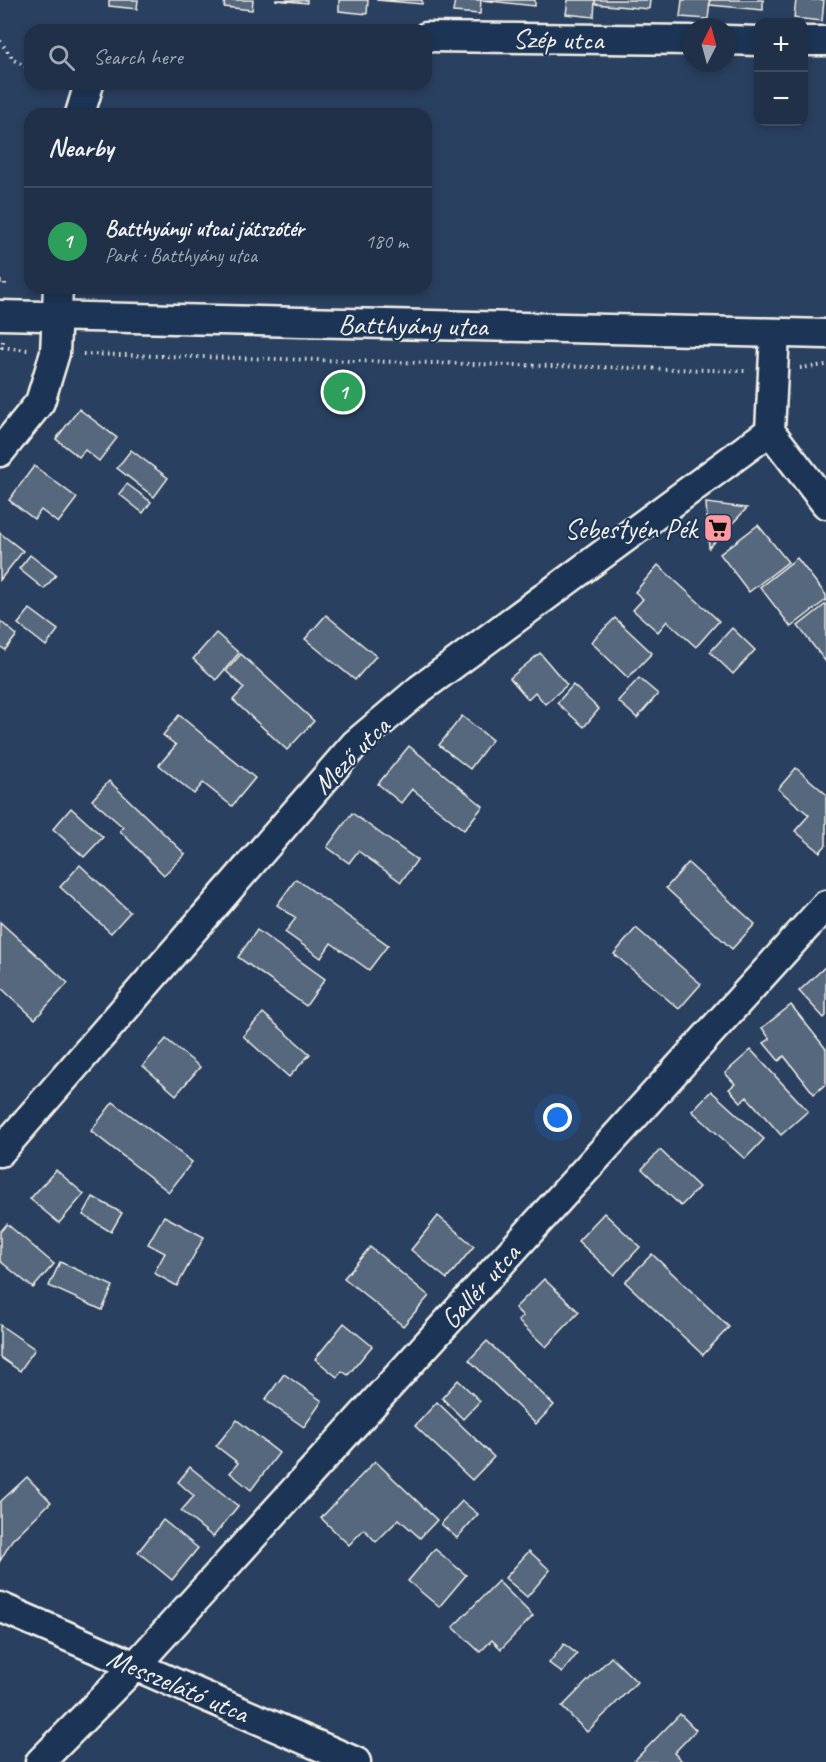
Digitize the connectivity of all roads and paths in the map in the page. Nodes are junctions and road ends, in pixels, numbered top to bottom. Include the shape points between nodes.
1 (432, 37) edge
2 (682, 40) edge
3 (736, 40) edge
4 (0, 41) edge
5 (754, 41) edge
6 (808, 41) edge
7 (826, 41) edge
8 (24, 66) edge
9 (87, 90) edge
10 (82, 108) edge
11 (0, 282) edge
12 (58, 294) edge
13 (2, 315) edge
14 (56, 318) junction
15 (776, 333) junction
16 (826, 334) edge
17 (55, 353) junction
18 (826, 365) edge
19 (773, 372) junction
20 (770, 431) junction
21 (0, 452) edge
22 (826, 504) edge
23 (826, 905) edge
24 (0, 1152) edge
25 (0, 1607) edge
26 (134, 1667) junction
27 (40, 1762) edge
28 (356, 1762) edge

1 - 2 street, Szép utca
3 - 5 street
4 - 8 path via 14,60
6 - 7 street
9 - 10 street
11 - 13 path via 5,282
12 - 14 street
13 - 14 street, Batthyány utca
13 - 17 path via 2,347
14 - 15 street, Batthyány utca
14 - 17 street
15 - 16 street, Batthyány utca
15 - 19 street
17 - 19 path
17 - 21 street via 40,402
18 - 19 path
19 - 20 street
20 - 22 street
20 - 24 street, Mező utca via 420,688 355,744
23 - 26 street, Gallér utca
25 - 26 street, Messzelátó utca
26 - 27 street, Gallér utca
26 - 28 street, Messzelátó utca

